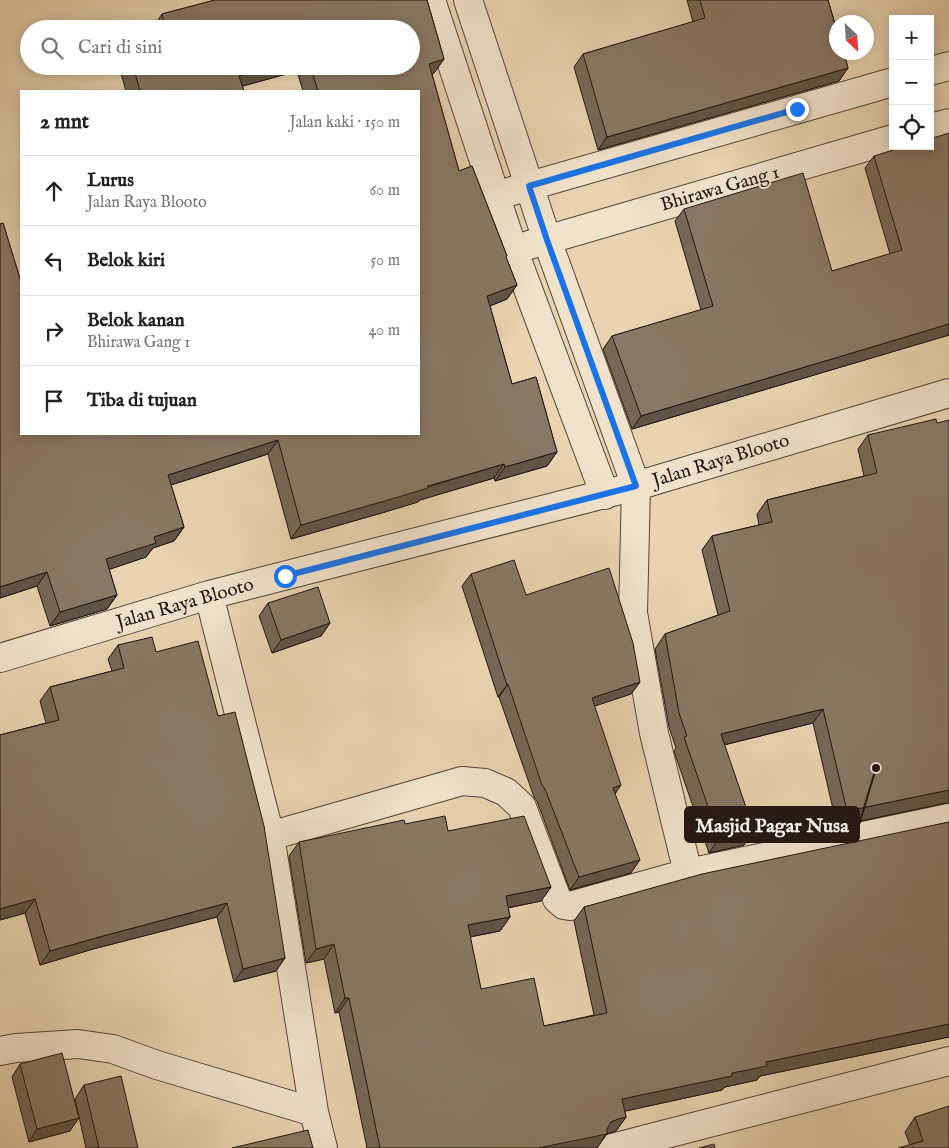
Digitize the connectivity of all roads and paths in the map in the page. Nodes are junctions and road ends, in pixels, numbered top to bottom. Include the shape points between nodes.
1 (431, 0) edge
2 (468, 0) edge
3 (949, 66) edge
4 (934, 70) edge
5 (889, 83) edge
6 (949, 122) edge
7 (934, 127) edge
8 (889, 140) edge
9 (529, 186) junction
10 (495, 196) junction
11 (547, 240) junction
12 (513, 249) junction
13 (949, 393) edge
14 (636, 486) junction
15 (605, 495) junction
16 (210, 595) junction
17 (0, 658) edge
18 (949, 818) edge
19 (270, 836) junction
20 (688, 873) junction
21 (0, 1051) edge
22 (949, 1061) edge
23 (314, 1112) junction
24 (323, 1148) edge
25 (612, 1148) edge

1 - 10 street
2 - 9 street
3 - 4 street
5 - 9 street
6 - 7 street
8 - 11 street, Bhirawa Gang 1
9 - 10 street
9 - 11 street
10 - 12 street
11 - 12 street, Bhirawa Gang 1
11 - 14 street
12 - 15 street
13 - 14 street, Jalan Raya Blooto
14 - 15 street, Jalan Raya Blooto
14 - 20 street via 633,613 654,733
15 - 16 street, Jalan Raya Blooto
16 - 17 street, Jalan Raya Blooto
16 - 19 street
18 - 20 street
19 - 20 street via 462,781 485,783 506,792 522,808 557,899 564,905
19 - 23 street
21 - 23 street via 78,1044 113,1049
22 - 25 street
23 - 24 street

